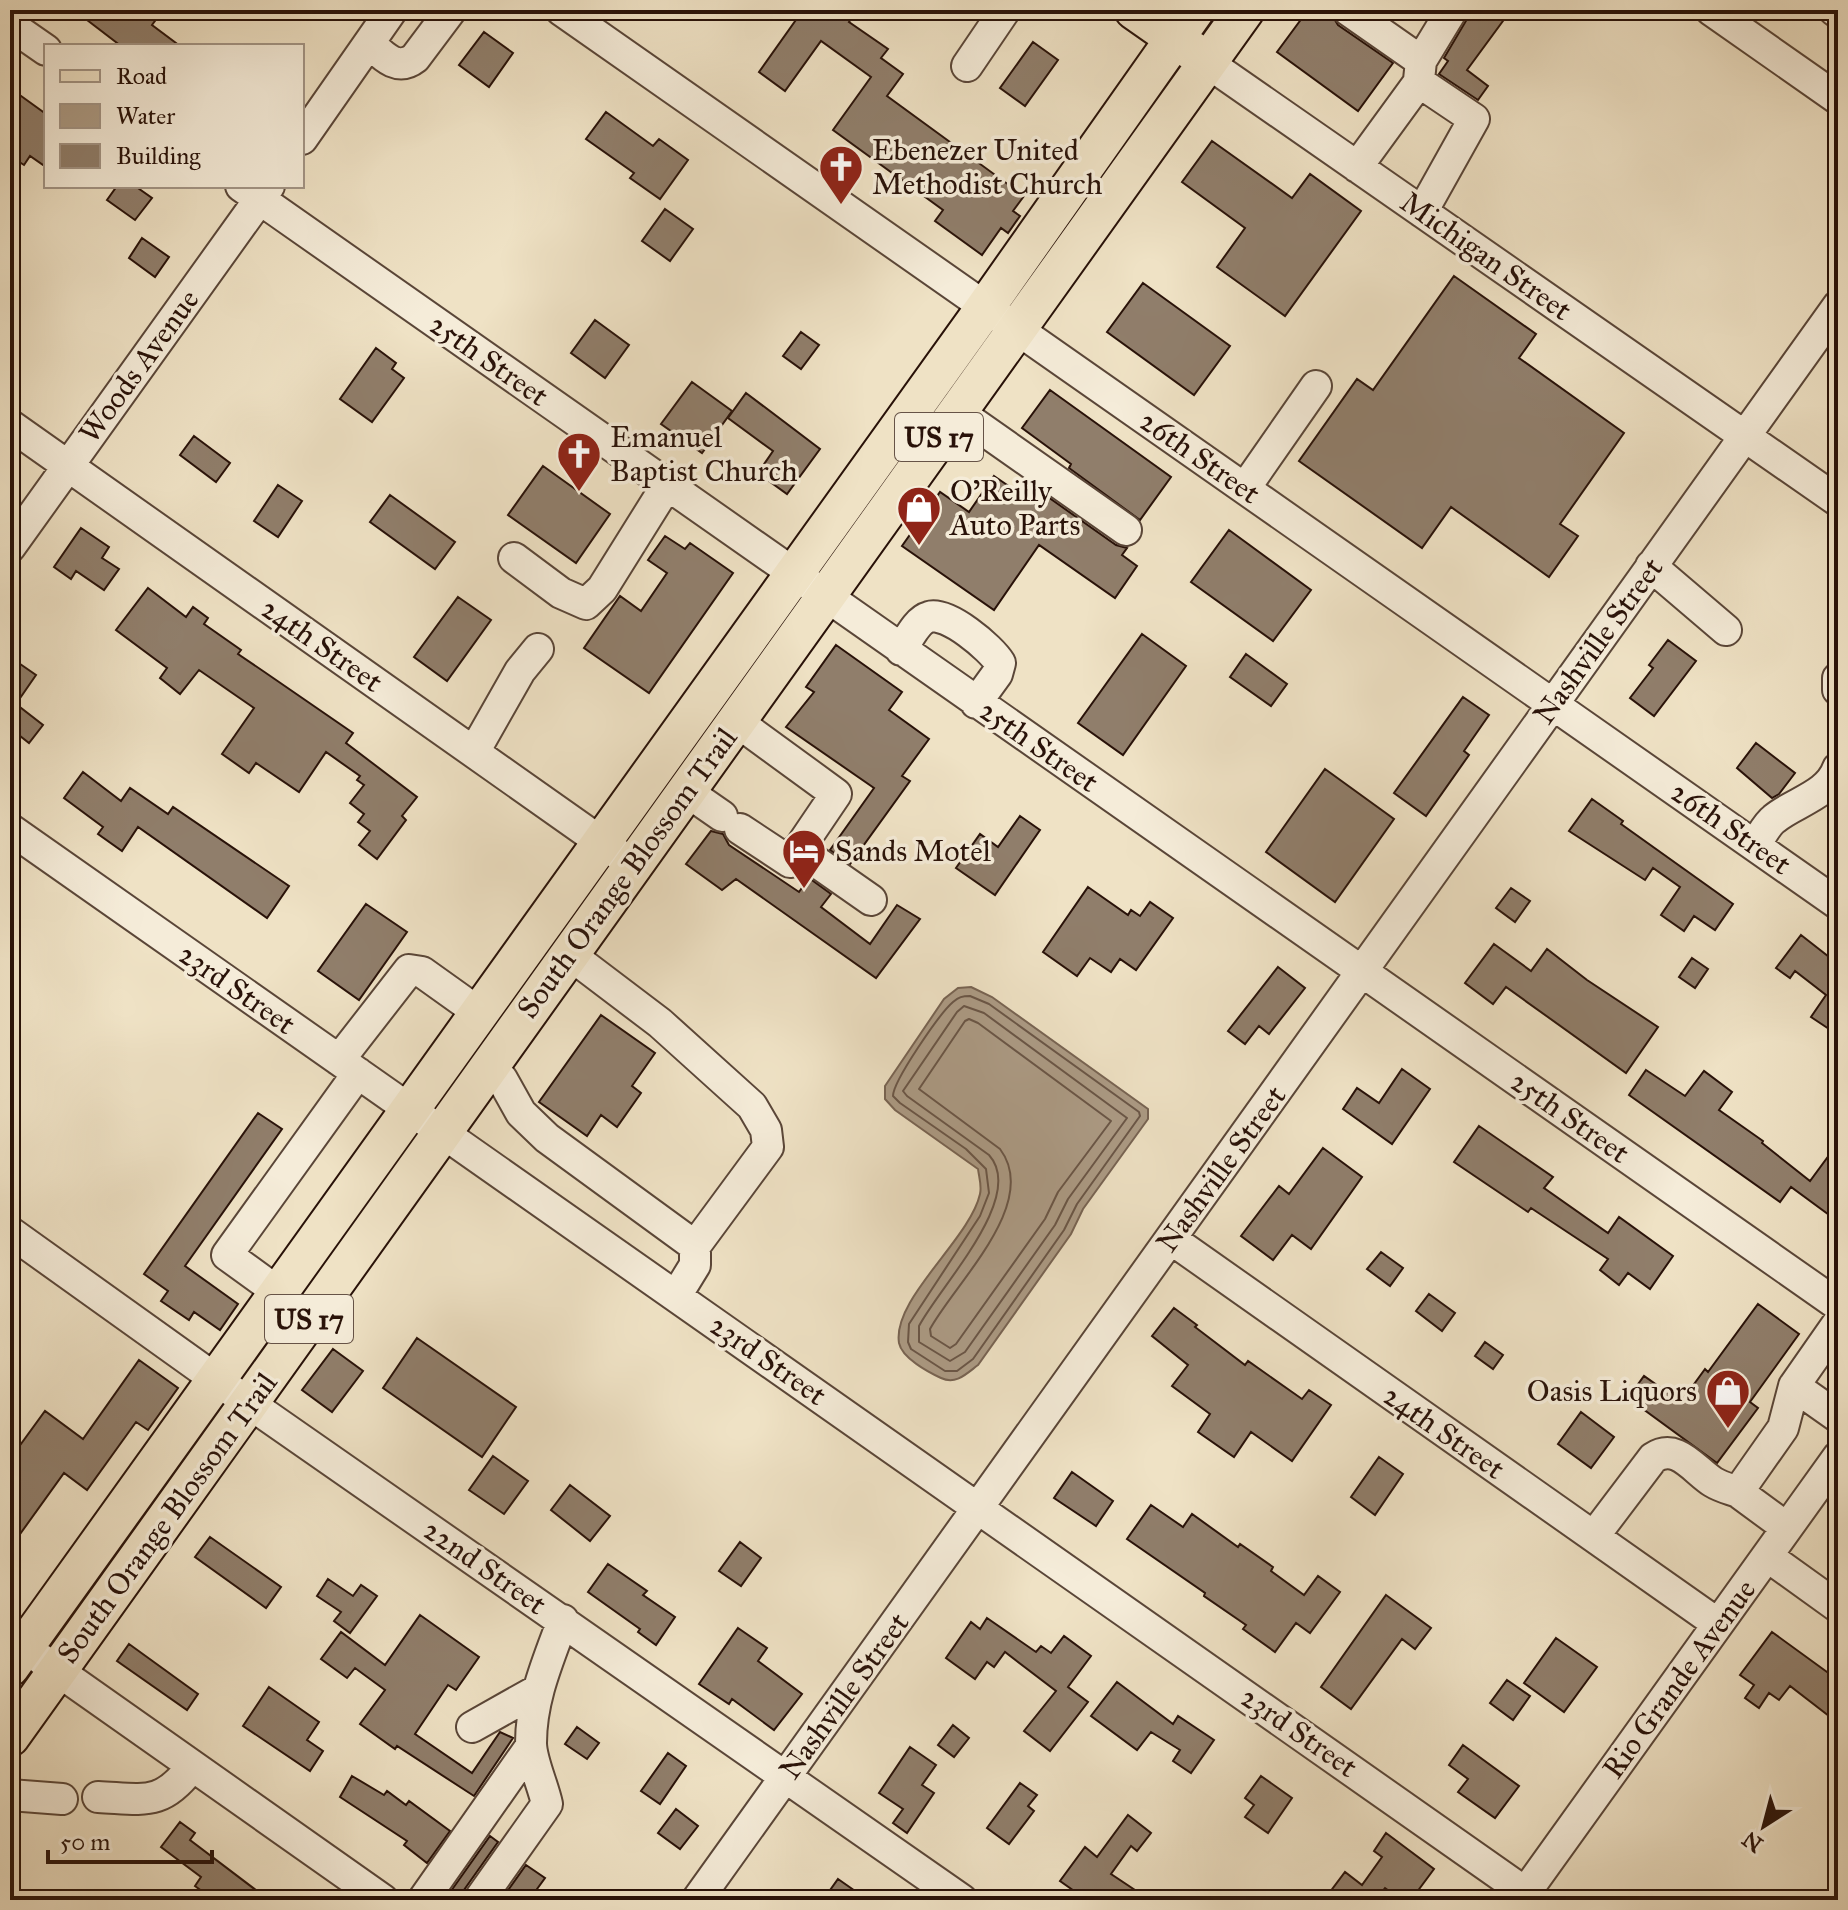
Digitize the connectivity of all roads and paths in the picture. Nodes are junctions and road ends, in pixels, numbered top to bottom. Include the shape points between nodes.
1 (392, 10) edge
2 (451, 10) edge
3 (561, 10) edge
4 (1005, 10) edge
5 (1134, 10) edge
6 (1245, 10) edge
7 (1348, 10) edge
8 (1452, 10) edge
9 (1711, 10) edge
10 (1185, 24) edge
11 (10, 25) edge
12 (369, 43) junction
13 (44, 49) edge
14 (1208, 63) junction
15 (967, 66) dead end
16 (1420, 72) junction
17 (1835, 91) edge
18 (304, 136) edge
19 (1357, 167) junction
20 (256, 190) edge
21 (1422, 212) junction
22 (1838, 306) edge
23 (985, 308) junction
24 (1016, 330) junction
25 (1316, 386) dead end
26 (958, 412) junction
27 (10, 425) edge
28 (1744, 437) junction
29 (68, 465) junction
30 (667, 485) junction
31 (1245, 488) junction
32 (1838, 501) edge
33 (1126, 530) dead end
34 (10, 547) edge
35 (514, 558) dead end
36 (1651, 566) junction
37 (792, 574) junction
38 (825, 597) junction
39 (1726, 630) dead end
40 (538, 649) dead end
41 (901, 650) junction
42 (1838, 678) edge
43 (1838, 690) edge
44 (976, 703) junction
45 (1553, 703) junction
46 (736, 721) junction
47 (474, 752) junction
48 (1838, 768) edge
49 (686, 791) junction
50 (10, 829) edge
51 (600, 842) junction
52 (1755, 845) junction
53 (798, 849) junction
54 (633, 865) junction
55 (871, 900) dead end
56 (1838, 904) edge
57 (569, 954) junction
58 (1363, 972) junction
59 (478, 1012) junction
60 (348, 1067) junction
61 (488, 1069) junction
62 (408, 1109) junction
63 (442, 1133) junction
64 (10, 1232) edge
65 (1171, 1239) junction
66 (695, 1246) junction
67 (278, 1292) junction
68 (676, 1296) junction
69 (1838, 1305) edge
70 (1838, 1323) edge
71 (216, 1378) junction
72 (1794, 1386) junction
73 (249, 1403) junction
74 (1838, 1417) edge
75 (1838, 1457) edge
76 (1738, 1492) junction
77 (979, 1507) junction
78 (1787, 1528) junction
79 (1594, 1536) junction
80 (1767, 1556) junction
81 (1838, 1607) edge
82 (563, 1620) junction
83 (1718, 1624) junction
84 (15, 1650) edge
85 (57, 1671) junction
86 (536, 1691) junction
87 (472, 1727) dead end
88 (10, 1737) edge
89 (531, 1746) junction
90 (192, 1766) junction
91 (787, 1776) junction
92 (10, 1795) edge
93 (98, 1797) dead end
94 (62, 1799) dead end
95 (1523, 1896) edge
96 (383, 1900) edge
97 (423, 1900) edge
98 (479, 1900) edge
99 (697, 1900) edge
100 (962, 1900) edge

1 - 12 street
2 - 12 street via 407,64 393,62
3 - 23 street, 26th Street
4 - 15 street
5 - 10 main road, Michigan Street
6 - 14 main road, South Orange Blossom Trail / US 17
7 - 16 street
8 - 16 street
9 - 17 street
10 - 14 main road, Michigan Street
10 - 23 main road, South Orange Blossom Trail / US 17
11 - 13 street
12 - 18 street
14 - 19 street, Michigan Street
14 - 24 main road, South Orange Blossom Trail / US 17
16 - 19 street
16 - 21 street via 1474,119
19 - 21 street, Michigan Street
20 - 29 street, Woods Avenue
20 - 30 street, 25th Street
21 - 28 street, Michigan Street
22 - 28 street, Nashville Street
23 - 24 street, 26th Street
23 - 37 main road, South Orange Blossom Trail / US 17
24 - 26 main road, South Orange Blossom Trail / US 17
24 - 31 street, 26th Street
25 - 31 street
26 - 33 street
26 - 38 main road, South Orange Blossom Trail / US 17
27 - 29 street, 24th Street
28 - 32 street, Michigan Street
28 - 36 street, Nashville Street
29 - 34 street, Woods Avenue
29 - 47 street, 24th Street
30 - 35 street via 602,589 586,604 561,593
30 - 37 street, 25th Street
31 - 45 street, 26th Street
36 - 39 street
36 - 45 street, Nashville Street
37 - 38 street, 25th Street
37 - 51 main road, South Orange Blossom Trail / US 17
38 - 41 street, 25th Street
38 - 46 main road, South Orange Blossom Trail / US 17
40 - 47 street
41 - 44 street, 25th Street
41 - 44 street via 921,622 939,615 992,650 1000,663 997,674
42 - 43 street
44 - 58 street, 25th Street
45 - 52 street, 26th Street
45 - 58 street, Nashville Street
46 - 49 main road, South Orange Blossom Trail / US 17
46 - 53 street via 836,794
47 - 51 street, 24th Street
48 - 52 street via 1808,800 1774,819
49 - 53 street via 790,862
49 - 54 main road, South Orange Blossom Trail / US 17
50 - 60 street, 23rd Street
51 - 54 street, 24th Street
51 - 59 main road, South Orange Blossom Trail / US 17
52 - 56 street, 26th Street
53 - 55 street
54 - 57 main road, South Orange Blossom Trail / US 17
57 - 61 main road, South Orange Blossom Trail / US 17
57 - 66 street via 660,1023 752,1106 766,1130 768,1147
58 - 65 street, Nashville Street
58 - 69 street, 25th Street
59 - 60 street via 422,972 409,970
59 - 62 main road, South Orange Blossom Trail / US 17
60 - 62 street, 23rd Street
60 - 67 street via 227,1255
61 - 63 main road, South Orange Blossom Trail / US 17
61 - 66 street via 502,1079 521,1113
62 - 63 street, 23rd Street
62 - 67 main road, South Orange Blossom Trail / US 17
63 - 68 street, 23rd Street
63 - 73 main road, South Orange Blossom Trail / US 17
64 - 71 street, 22nd Street
65 - 77 street, Nashville Street
65 - 79 street, 24th Street
66 - 68 street via 695,1265
67 - 71 main road, South Orange Blossom Trail / US 17
68 - 77 street, 23rd Street
70 - 72 street
71 - 73 street, 22nd Street
71 - 84 main road, South Orange Blossom Trail / US 17
72 - 74 street
72 - 76 street via 1783,1428
73 - 82 street, 22nd Street
73 - 85 main road, South Orange Blossom Trail / US 17
75 - 78 street, Rio Grande Avenue
76 - 78 street
76 - 79 street via 1715,1484 1674,1451 1663,1452
77 - 91 street, Nashville Street
77 - 95 street, 23rd Street
78 - 80 street, Rio Grande Avenue
79 - 83 street, 24th Street
80 - 81 street
80 - 83 street, Rio Grande Avenue
82 - 86 street
82 - 91 street, 22nd Street
83 - 95 street, Rio Grande Avenue
84 - 85 street
85 - 88 main road, South Orange Blossom Trail / US 17
85 - 90 street
86 - 87 street
86 - 89 street
89 - 97 street
89 - 98 street via 547,1804
90 - 93 street via 165,1795
90 - 96 street
91 - 99 street, Nashville Street
91 - 100 street, 22nd Street
92 - 94 street

